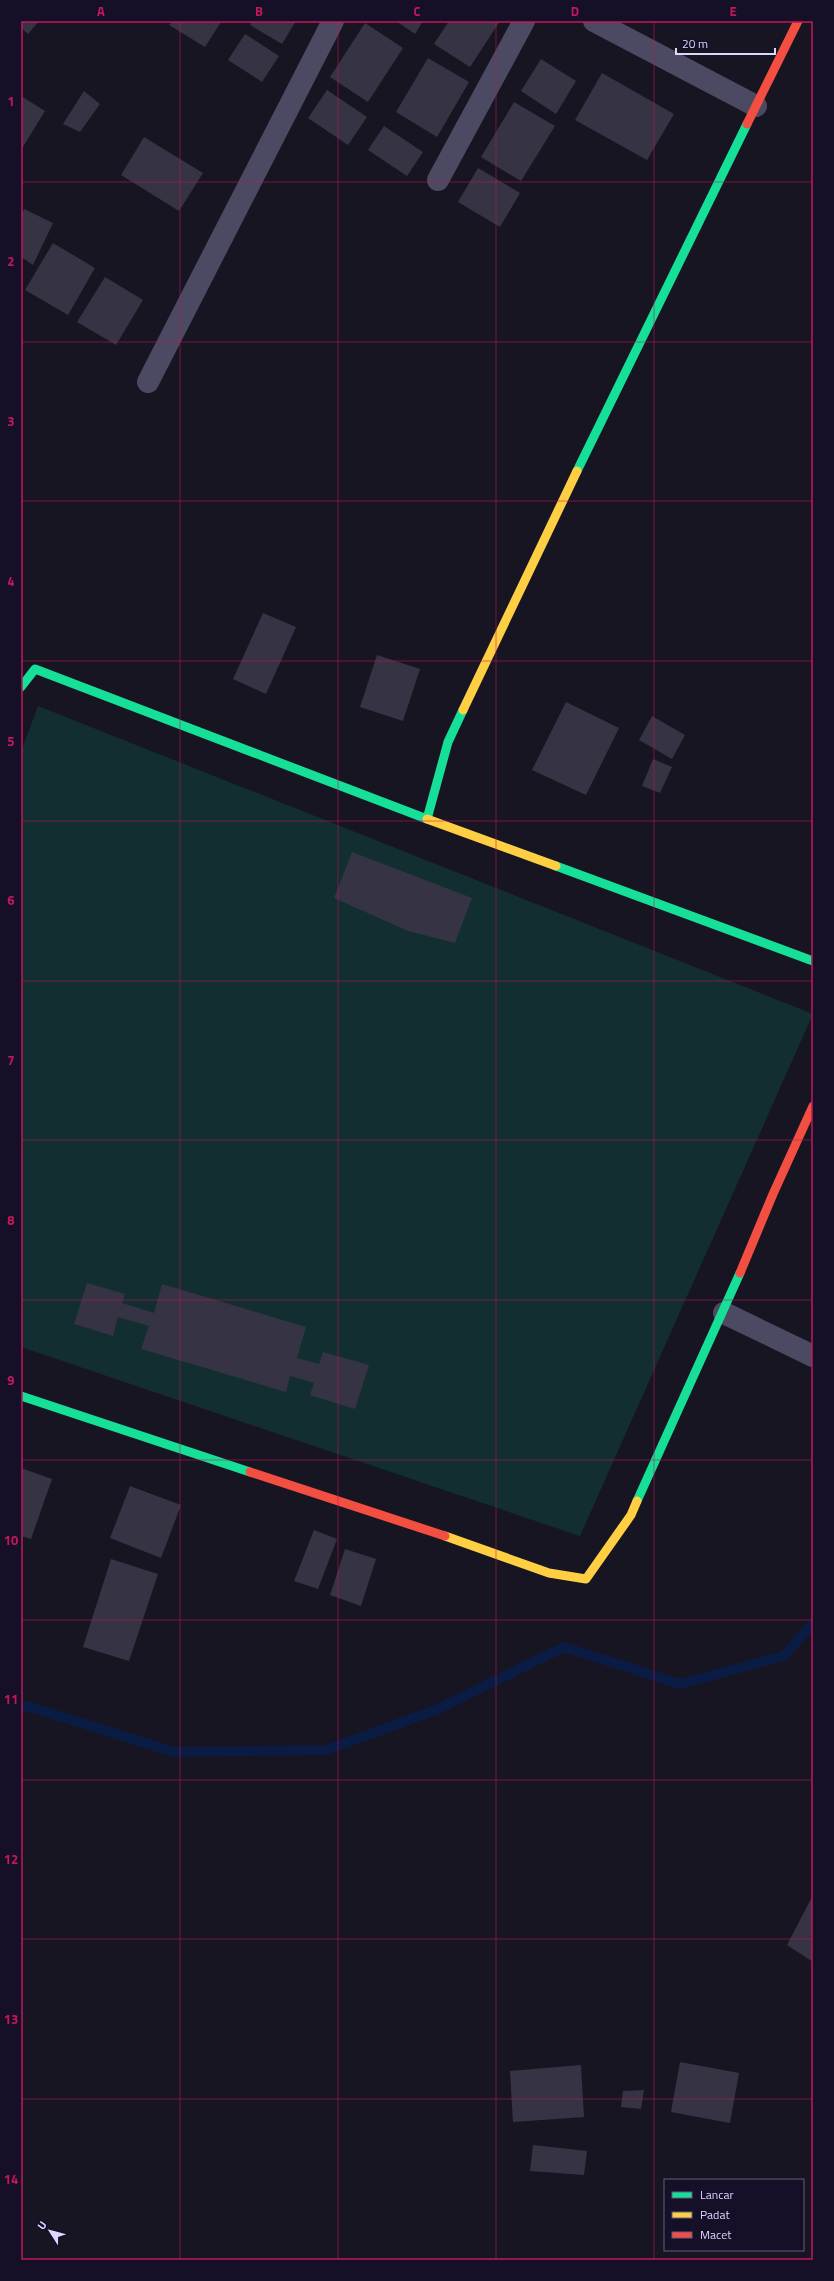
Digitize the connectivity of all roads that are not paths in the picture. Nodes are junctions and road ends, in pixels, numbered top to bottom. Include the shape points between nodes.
1 (333, 21) edge
2 (524, 21) edge
3 (594, 21) edge
4 (798, 21) edge
5 (756, 106) junction
6 (438, 180) dead end
7 (148, 382) dead end
8 (21, 687) edge
9 (427, 819) junction
10 (813, 961) edge
11 (813, 1106) edge
12 (724, 1313) junction
13 (813, 1356) edge
14 (21, 1396) edge

1 - 7 street
2 - 6 street
3 - 5 street
4 - 5 street
5 - 9 street via 532,563 451,735
8 - 9 street via 35,669
9 - 10 street
11 - 12 street
12 - 13 street
12 - 14 street via 631,1515 586,1579 549,1573

